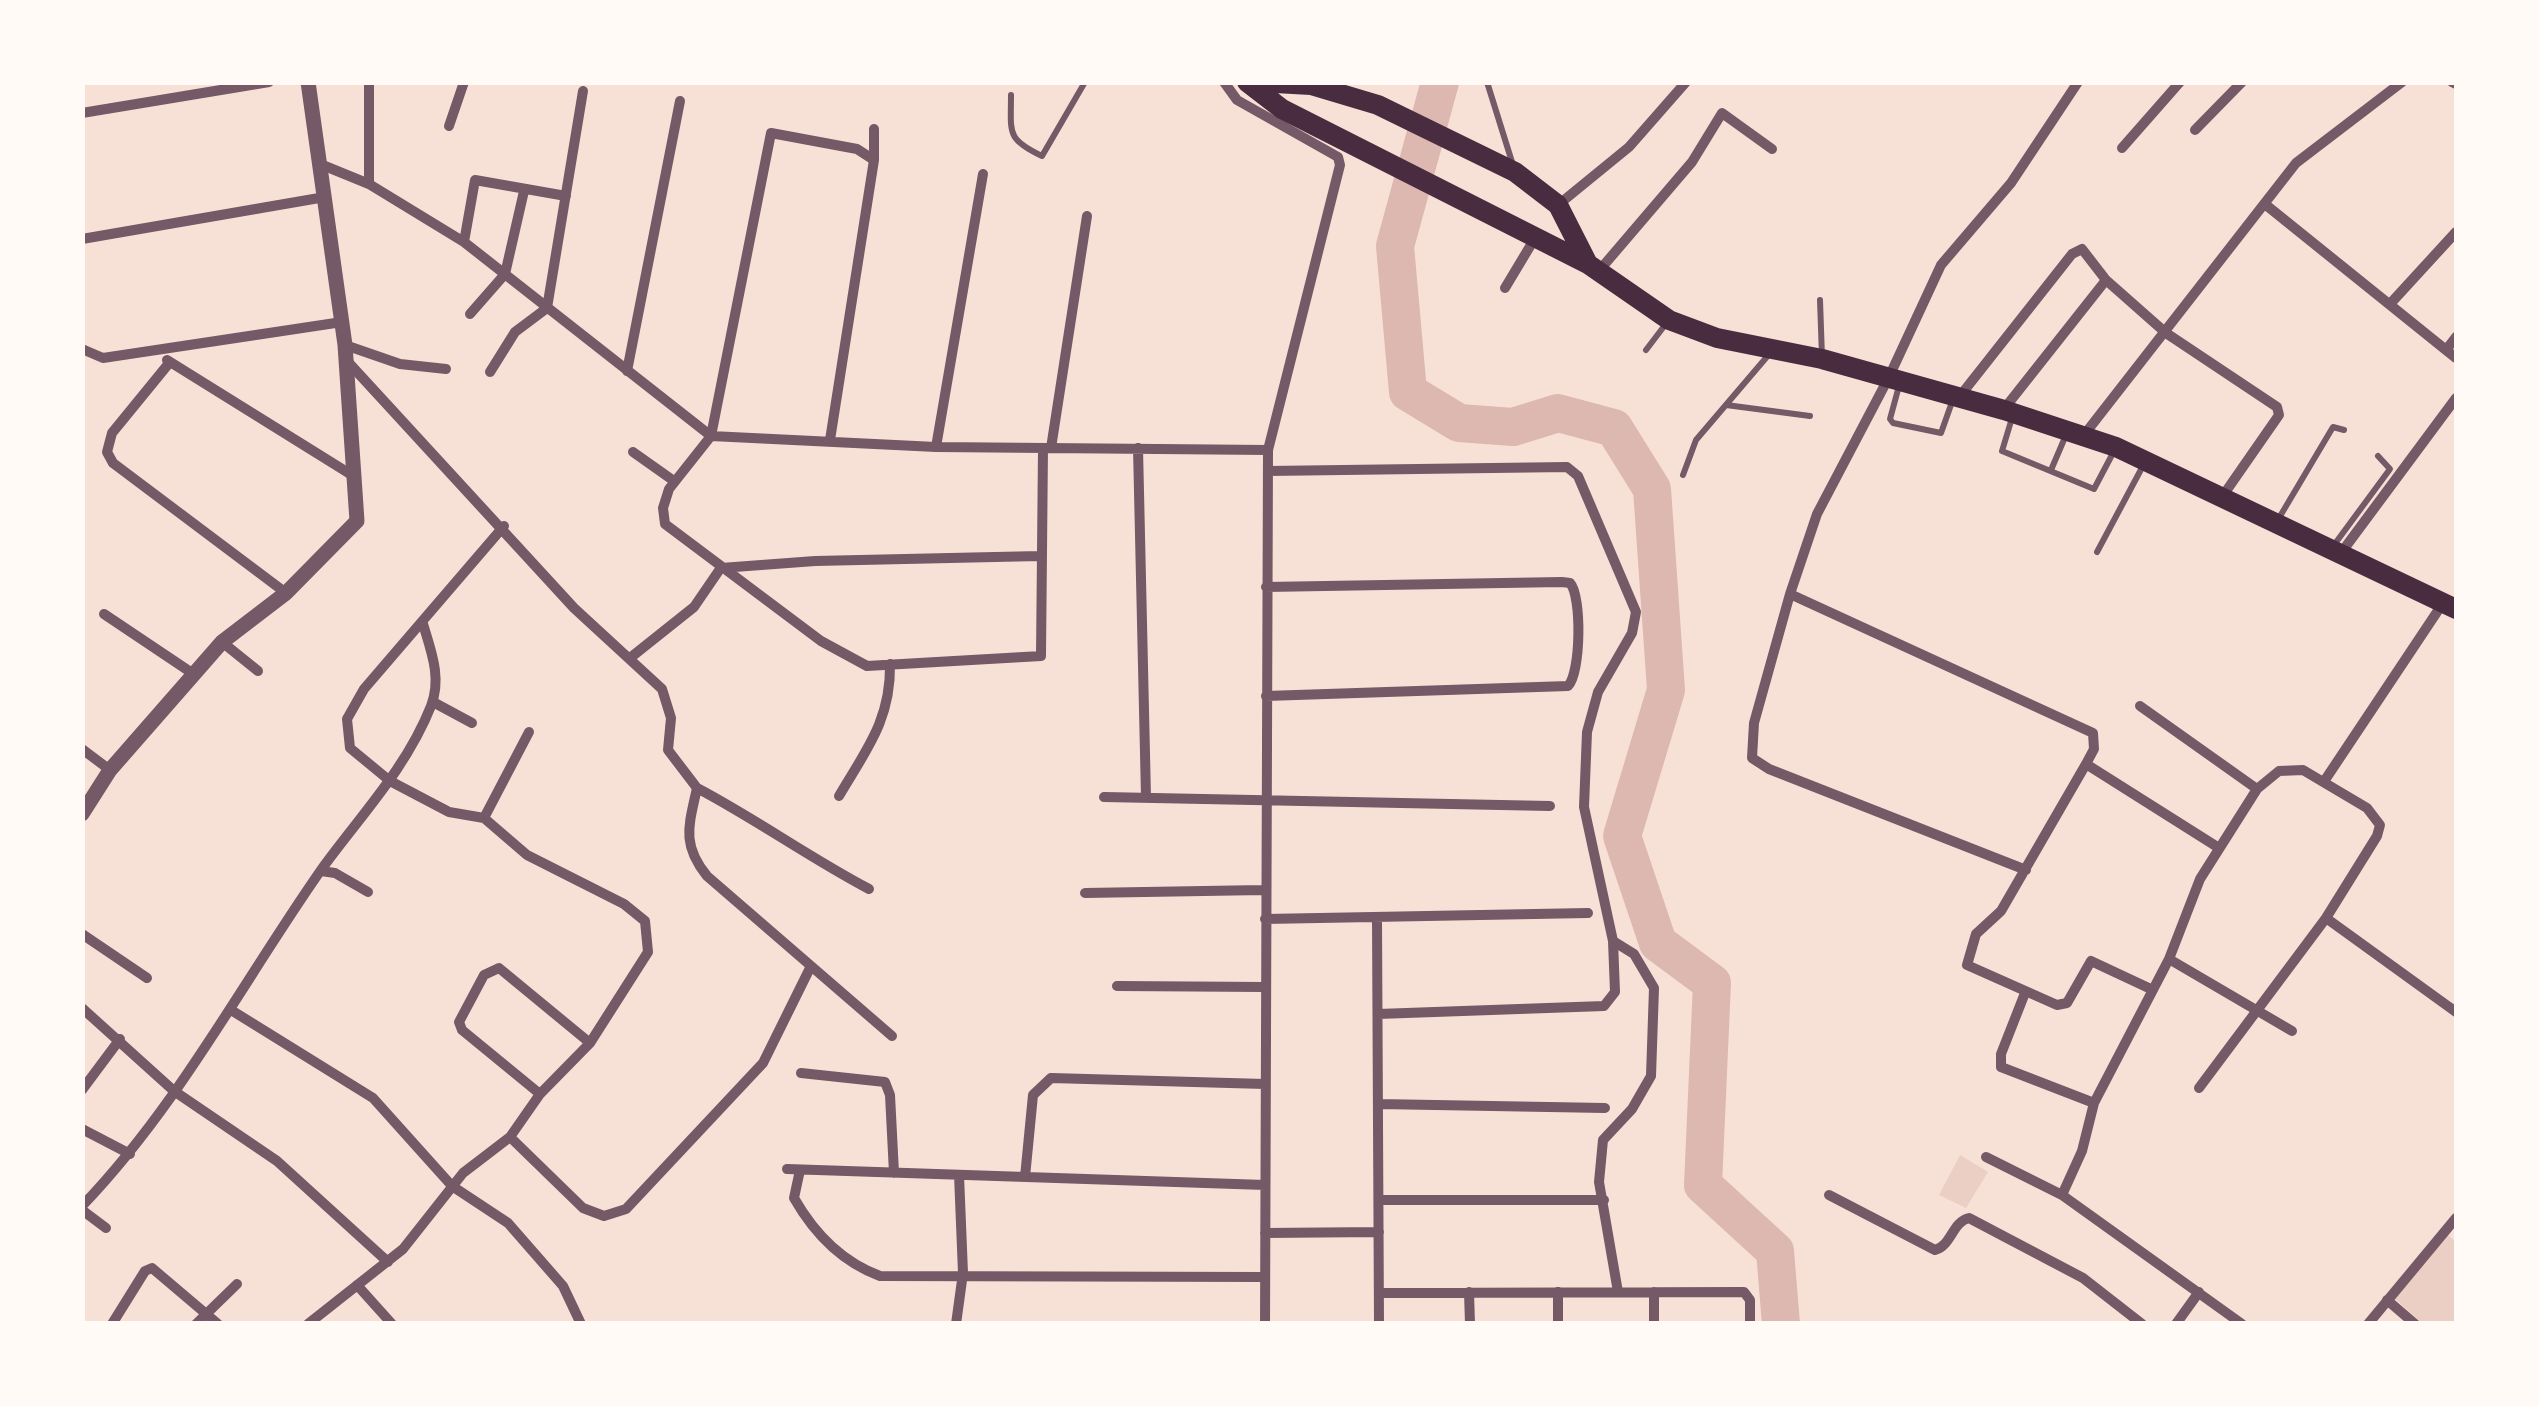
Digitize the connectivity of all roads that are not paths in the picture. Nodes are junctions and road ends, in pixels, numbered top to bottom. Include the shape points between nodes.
1 (269, 82) edge
2 (308, 82) edge
3 (370, 82) edge
4 (464, 82) edge
5 (1085, 82) edge
6 (1224, 82) edge
7 (1247, 82) edge
8 (1256, 82) edge
9 (1487, 82) edge
10 (1686, 82) edge
11 (2078, 82) edge
12 (2180, 82) edge
13 (2242, 82) edge
14 (2402, 82) edge
15 (1275, 83) edge
16 (583, 91) dead end
17 (1011, 95) dead end
18 (680, 101) dead end
19 (82, 113) edge
20 (449, 126) dead end
21 (874, 129) dead end
22 (2195, 130) dead end
23 (2122, 148) dead end
24 (1772, 149) dead end
25 (874, 160) junction
26 (320, 164) junction
27 (1514, 172) junction
28 (983, 174) dead end
29 (369, 184) junction
30 (524, 191) junction
31 (566, 196) junction
32 (325, 197) junction
33 (1558, 204) junction
34 (2266, 205) junction
35 (1087, 216) dead end
36 (2456, 232) edge
37 (1535, 238) junction
38 (82, 240) edge
39 (464, 242) junction
40 (1593, 268) junction
41 (504, 274) junction
42 (2106, 280) junction
43 (1505, 288) dead end
44 (1820, 300) dead end
45 (2390, 304) junction
46 (546, 308) junction
47 (470, 314) dead end
48 (1669, 320) junction
49 (342, 322) junction
50 (2166, 333) junction
51 (2456, 337) edge
52 (82, 349) edge
53 (1772, 349) junction
54 (154, 350) junction
55 (1646, 350) dead end
56 (2446, 350) junction
57 (345, 352) junction
58 (1822, 358) junction
59 (2456, 358) edge
60 (170, 362) junction
61 (446, 370) dead end
62 (626, 370) junction
63 (490, 372) dead end
64 (1895, 379) junction
65 (1956, 396) junction
66 (2456, 398) edge
67 (1725, 405) junction
68 (2009, 411) junction
69 (1810, 416) dead end
70 (2344, 430) dead end
71 (2076, 432) junction
72 (711, 436) junction
73 (830, 440) junction
74 (936, 446) junction
75 (2116, 447) junction
76 (1047, 448) junction
77 (1138, 448) junction
78 (1268, 450) junction
79 (633, 452) dead end
80 (2378, 456) dead end
81 (2146, 461) junction
82 (2051, 470) junction
83 (1268, 471) junction
84 (1683, 476) dead end
85 (355, 477) junction
86 (674, 481) junction
87 (2222, 498) junction
88 (2276, 523) junction
89 (504, 526) junction
90 (2096, 552) dead end
91 (2335, 552) junction
92 (1040, 556) junction
93 (720, 568) junction
94 (1266, 587) junction
95 (286, 594) junction
96 (1790, 594) junction
97 (2450, 606) edge
98 (104, 614) dead end
99 (424, 624) junction
100 (222, 642) junction
101 (630, 658) junction
102 (890, 664) junction
103 (258, 671) dead end
104 (195, 675) junction
105 (1266, 696) junction
106 (433, 702) junction
107 (2140, 706) dead end
108 (472, 723) dead end
109 (529, 732) dead end
110 (82, 749) edge
111 (2086, 764) junction
112 (110, 770) junction
113 (2324, 780) junction
114 (390, 781) junction
115 (697, 788) junction
116 (2258, 789) junction
117 (838, 796) dead end
118 (1104, 797) dead end
119 (1146, 797) junction
120 (1265, 800) junction
121 (1550, 806) dead end
122 (82, 814) edge
123 (484, 818) junction
124 (2219, 848) junction
125 (2026, 870) junction
126 (321, 871) junction
127 (870, 889) dead end
128 (1263, 890) junction
129 (368, 892) dead end
130 (1085, 893) dead end
131 (1588, 913) dead end
132 (2326, 918) junction
133 (1377, 919) junction
134 (1265, 920) junction
135 (82, 934) edge
136 (1613, 941) junction
137 (2168, 960) junction
138 (810, 968) junction
139 (147, 978) dead end
140 (1117, 986) dead end
141 (1264, 987) junction
142 (2153, 990) junction
143 (2025, 993) junction
144 (82, 1008) edge
145 (231, 1010) junction
146 (2258, 1010) junction
147 (2456, 1012) edge
148 (1378, 1014) junction
149 (2292, 1030) dead end
150 (892, 1036) dead end
151 (120, 1039) junction
152 (590, 1043) junction
153 (82, 1061) edge
154 (94, 1071) junction
155 (800, 1073) dead end
156 (1265, 1084) junction
157 (2200, 1088) dead end
158 (82, 1090) edge
159 (174, 1091) junction
160 (540, 1094) junction
161 (2094, 1103) junction
162 (1378, 1104) junction
163 (1605, 1108) dead end
164 (82, 1128) edge
165 (510, 1138) junction
166 (130, 1154) junction
167 (1986, 1158) dead end
168 (787, 1170) dead end
169 (800, 1170) junction
170 (894, 1173) junction
171 (959, 1175) junction
172 (1025, 1178) junction
173 (452, 1186) junction
174 (1265, 1186) junction
175 (1829, 1195) dead end
176 (2062, 1195) junction
177 (1379, 1200) junction
178 (1604, 1200) junction
179 (82, 1208) edge
180 (2456, 1218) edge
181 (106, 1228) dead end
182 (2446, 1229) junction
183 (1379, 1232) junction
184 (1265, 1233) junction
185 (2456, 1237) edge
186 (388, 1262) junction
187 (964, 1273) junction
188 (1265, 1278) junction
189 (237, 1284) dead end
190 (357, 1284) junction
191 (1379, 1292) junction
192 (1469, 1292) junction
193 (1558, 1292) junction
194 (1618, 1292) junction
195 (1654, 1292) junction
196 (2199, 1292) junction
197 (2387, 1300) junction
198 (206, 1313) junction
199 (112, 1324) edge
200 (196, 1324) edge
201 (218, 1324) edge
202 (308, 1324) edge
203 (392, 1324) edge
204 (581, 1324) edge
205 (956, 1324) edge
206 (1265, 1324) edge
207 (1379, 1324) edge
208 (1470, 1324) edge
209 (1558, 1324) edge
210 (1654, 1324) edge
211 (1750, 1324) edge
212 (2142, 1324) edge
213 (2176, 1324) edge
214 (2242, 1324) edge
215 (2368, 1324) edge
216 (2415, 1324) edge

1 - 19 street
2 - 26 street
3 - 29 street
4 - 20 street
5 - 17 lane via 1042,156 1017,144 1011,133
6 - 78 street via 1237,100 1338,157 1340,165
7 - 37 main road via 1282,108
8 - 15 main road
9 - 27 lane
10 - 33 street via 1629,148
11 - 64 street via 2011,183 1941,265
12 - 23 street
13 - 22 street
14 - 34 street via 2310,149
15 - 27 main road via 1312,85 1378,105
16 - 31 street
18 - 62 street
21 - 25 street
24 - 40 street via 1722,113 1692,162
25 - 72 street via 857,149 771,134
25 - 73 street
26 - 29 street
26 - 32 street
27 - 33 main road
28 - 74 street
29 - 39 street
30 - 31 street
30 - 39 street via 476,180
30 - 41 street
31 - 46 street
32 - 38 street
32 - 49 street
33 - 40 main road
34 - 45 street
34 - 50 street
35 - 76 street
36 - 45 street
37 - 40 main road
37 - 43 street
39 - 41 street
40 - 48 main road
41 - 46 street
41 - 47 street
42 - 50 street
42 - 65 street via 2090,254 2072,254
42 - 68 street
44 - 58 lane
45 - 56 street
46 - 62 street
46 - 63 street via 515,332
48 - 53 main road
48 - 55 lane
49 - 54 street
49 - 57 street
50 - 71 street
50 - 87 street via 2280,412
51 - 56 street
52 - 54 street via 103,358
53 - 58 main road
53 - 67 lane
54 - 60 street
56 - 59 street
57 - 61 street
57 - 85 street
57 - 89 street
58 - 64 main road
60 - 85 street
60 - 95 street via 112,433 107,452
62 - 72 street
64 - 65 main road
64 - 65 lane via 1891,423 1941,433
64 - 96 street via 1817,514
65 - 68 main road
66 - 91 street
67 - 69 lane
67 - 84 lane via 1696,440
68 - 71 main road
68 - 82 lane via 2001,450
70 - 88 lane via 2331,429
71 - 75 main road
71 - 82 lane
72 - 73 street
72 - 86 street
73 - 74 street
74 - 76 street
75 - 81 main road
75 - 82 lane via 2096,488
76 - 77 street
76 - 92 street
77 - 78 street
77 - 119 street
78 - 83 street
79 - 86 street
80 - 91 lane via 2390,469
81 - 87 main road
81 - 90 lane
83 - 94 street
83 - 136 street via 1567,468 1578,476 1636,612 1632,633 1598,692 1588,732 1584,807
85 - 95 street via 357,522
86 - 93 street via 663,508 665,524
87 - 88 main road
88 - 91 main road
89 - 99 street
89 - 101 street via 574,608
91 - 97 main road
92 - 93 street
92 - 102 street via 1042,656
93 - 101 street via 694,607
93 - 102 street via 821,641 867,666
94 - 105 street
94 - 105 street via 1562,582 1578,597 1576,673 1568,686
95 - 100 street
96 - 111 street via 2088,729 2095,742
96 - 125 street via 1754,723 1752,758
97 - 113 street
98 - 104 street
99 - 106 street via 437,670
99 - 114 street via 382,666 347,719 350,748
100 - 103 street
100 - 104 street
101 - 115 street via 662,689 671,718 668,750
102 - 117 street via 883,722
104 - 112 street
105 - 120 street
106 - 108 street
106 - 114 street
107 - 116 street
109 - 123 street
110 - 112 street
111 - 124 street
111 - 125 street
112 - 122 street
113 - 116 street via 2286,769
113 - 132 street via 2367,808 2380,826
114 - 123 street via 449,812
114 - 126 street
115 - 127 street
115 - 138 street via 688,832 691,857
116 - 124 street
118 - 119 street
119 - 120 street
120 - 121 street
120 - 128 street
123 - 152 street via 527,856 624,904 644,921 648,952
124 - 137 street
125 - 143 street via 1976,934 1966,960 1971,970
126 - 129 street
126 - 145 street
128 - 130 street
128 - 134 street
131 - 133 street
132 - 146 street
132 - 147 street
133 - 134 street
133 - 148 street
134 - 141 street
135 - 139 street
136 - 148 street via 1615,992 1604,1006
136 - 178 street via 1634,954 1654,988 1650,1076 1603,1140
137 - 142 street
137 - 146 street
138 - 150 street
138 - 165 street via 763,1063 626,1209 604,1216 584,1208
140 - 141 street
141 - 156 street
142 - 143 street via 2091,961 2062,1006
142 - 161 street
143 - 161 street via 2001,1067
144 - 151 street
145 - 159 street
145 - 173 street via 374,1098
146 - 149 street
146 - 157 street
148 - 162 street
151 - 154 street
151 - 159 street
152 - 160 street
152 - 160 street via 499,968 484,975 462,1030
153 - 154 street
154 - 158 street
155 - 170 street via 886,1082
156 - 172 street via 1051,1078 1034,1095
156 - 174 street
159 - 166 street
159 - 186 street via 277,1161
160 - 165 street
161 - 176 street
162 - 163 street
162 - 177 street
164 - 166 street
165 - 173 street
166 - 179 street
167 - 176 street
168 - 169 street
169 - 170 street
169 - 187 street via 794,1198 844,1259 880,1276
170 - 171 street
171 - 172 street
171 - 187 street
172 - 174 street
173 - 186 street
173 - 204 street via 508,1223 563,1286
174 - 184 street
175 - 212 street via 1935,1250 1969,1218 2083,1278
176 - 196 street
177 - 178 street
177 - 183 street
178 - 194 street
179 - 181 street
180 - 182 street
182 - 185 street
182 - 197 street
183 - 184 street
183 - 191 street
184 - 188 street
186 - 190 street
187 - 188 street
187 - 205 street
188 - 206 street
189 - 198 street
190 - 202 street
190 - 203 street
191 - 192 street
191 - 207 street
192 - 193 street
192 - 208 street
193 - 194 street
193 - 209 street
194 - 195 street
195 - 210 street
195 - 211 street via 1744,1292
196 - 213 street
196 - 214 street
197 - 215 street
197 - 216 street
198 - 199 street via 149,1268
198 - 200 street
198 - 201 street

